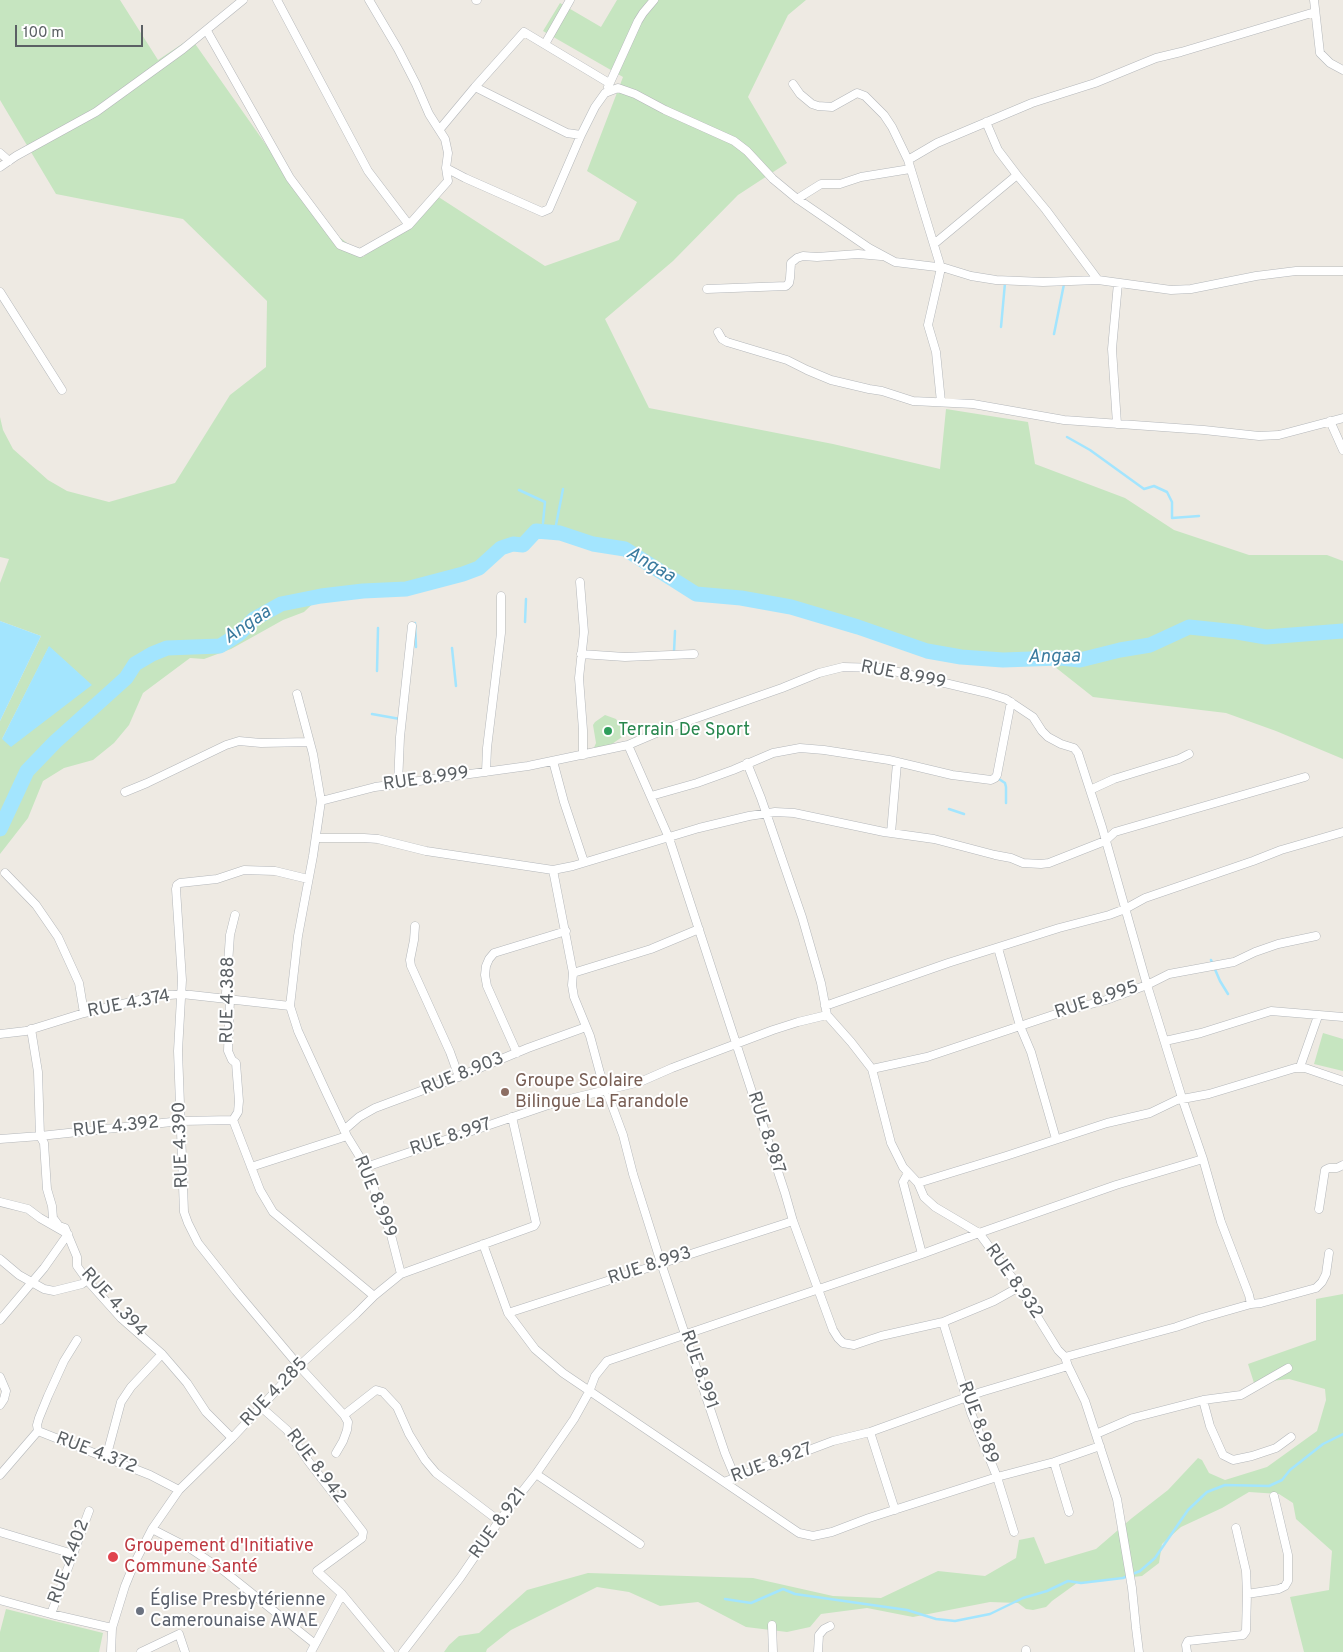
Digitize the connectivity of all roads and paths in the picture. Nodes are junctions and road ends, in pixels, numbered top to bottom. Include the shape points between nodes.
1 (243, 0) edge
2 (277, 0) edge
3 (369, 0) edge
4 (570, 0) edge
5 (654, 0) edge
6 (1315, 0) edge
7 (1315, 12) junction
8 (206, 30) junction
9 (545, 44) junction
10 (1343, 70) edge
11 (609, 83) junction
12 (793, 84) dead end
13 (475, 87) junction
14 (605, 93) junction
15 (986, 122) junction
16 (440, 129) junction
17 (580, 134) junction
18 (0, 153) edge
19 (908, 160) junction
20 (8, 161) junction
21 (0, 167) edge
22 (446, 168) junction
23 (910, 169) junction
24 (1017, 175) junction
25 (797, 199) junction
26 (409, 225) junction
27 (934, 244) junction
28 (884, 257) junction
29 (941, 268) junction
30 (1343, 271) edge
31 (1098, 280) junction
32 (1118, 282) junction
33 (708, 289) dead end
34 (0, 292) edge
35 (718, 332) dead end
36 (62, 390) dead end
37 (941, 402) junction
38 (1343, 418) edge
39 (1330, 421) junction
40 (1117, 424) junction
41 (1343, 450) edge
42 (580, 582) dead end
43 (501, 596) dead end
44 (412, 626) dead end
45 (581, 654) junction
46 (694, 654) dead end
47 (296, 694) dead end
48 (1011, 702) junction
49 (309, 742) junction
50 (628, 745) junction
51 (1189, 754) dead end
52 (583, 755) junction
53 (554, 761) junction
54 (897, 762) junction
55 (748, 763) junction
56 (486, 772) junction
57 (1305, 777) dead end
58 (398, 784) junction
59 (1090, 790) junction
60 (125, 792) dead end
61 (651, 796) junction
62 (321, 801) junction
63 (766, 813) junction
64 (1343, 832) edge
65 (891, 833) junction
66 (316, 838) junction
67 (669, 838) junction
68 (1105, 840) junction
69 (584, 862) junction
70 (552, 870) junction
71 (5, 873) dead end
72 (308, 878) junction
73 (1124, 909) junction
74 (235, 915) dead end
75 (415, 926) dead end
76 (699, 929) junction
77 (566, 931) junction
78 (1316, 936) dead end
79 (998, 948) junction
80 (573, 973) junction
81 (1147, 985) junction
82 (182, 994) junction
83 (230, 999) junction
84 (290, 1006) junction
85 (826, 1011) junction
86 (84, 1013) junction
87 (1318, 1016) junction
88 (1343, 1017) edge
89 (1020, 1026) junction
90 (586, 1027) junction
91 (31, 1029) junction
92 (0, 1034) edge
93 (1165, 1041) junction
94 (735, 1045) junction
95 (517, 1053) junction
96 (1300, 1067) junction
97 (872, 1069) junction
98 (459, 1077) junction
99 (1343, 1081) edge
100 (606, 1090) junction
101 (1182, 1098) junction
102 (512, 1117) junction
103 (233, 1120) junction
104 (181, 1121) junction
105 (346, 1133) junction
106 (40, 1136) junction
107 (0, 1138) edge
108 (1056, 1140) junction
109 (1203, 1159) junction
110 (1343, 1165) edge
111 (251, 1167) junction
112 (366, 1167) junction
113 (908, 1173) junction
114 (918, 1183) junction
115 (0, 1202) edge
116 (1319, 1209) dead end
117 (792, 1221) junction
118 (979, 1233) junction
119 (68, 1234) junction
120 (483, 1244) junction
121 (1329, 1253) dead end
122 (922, 1254) junction
123 (0, 1259) edge
124 (661, 1263) junction
125 (401, 1274) junction
126 (87, 1280) junction
127 (33, 1282) junction
128 (1019, 1287) junction
129 (818, 1290) junction
130 (374, 1296) junction
131 (1251, 1304) junction
132 (508, 1313) junction
133 (0, 1320) edge
134 (943, 1322) junction
135 (685, 1335) junction
136 (77, 1340) dead end
137 (162, 1354) junction
138 (1065, 1357) junction
139 (299, 1366) junction
140 (1068, 1366) junction
141 (1288, 1368) dead end
142 (0, 1378) edge
143 (589, 1392) junction
144 (966, 1397) junction
145 (1203, 1400) junction
146 (0, 1405) edge
147 (261, 1406) junction
148 (344, 1415) junction
149 (38, 1431) junction
150 (870, 1432) junction
151 (1096, 1434) junction
152 (1292, 1437) dead end
153 (232, 1438) junction
154 (1100, 1446) junction
155 (336, 1452) dead end
156 (106, 1458) junction
157 (1054, 1462) junction
158 (536, 1474) junction
159 (0, 1475) edge
160 (735, 1477) junction
161 (996, 1477) junction
162 (724, 1482) junction
163 (179, 1490) junction
164 (1274, 1496) dead end
165 (895, 1510) junction
166 (89, 1511) dead end
167 (1069, 1512) dead end
168 (499, 1521) junction
169 (1236, 1528) dead end
170 (152, 1529) junction
171 (0, 1532) edge
172 (1014, 1532) dead end
173 (640, 1544) dead end
174 (74, 1554) junction
175 (342, 1594) junction
176 (1247, 1594) junction
177 (0, 1600) edge
178 (51, 1614) junction
179 (772, 1625) dead end
180 (830, 1626) dead end
181 (112, 1628) junction
182 (313, 1648) edge
183 (1187, 1648) edge
184 (112, 1652) edge
185 (141, 1652) edge
186 (185, 1652) edge
187 (390, 1652) edge
188 (402, 1652) edge
189 (772, 1652) edge
190 (818, 1652) edge
191 (1140, 1652) edge

1 - 8 street
2 - 26 street via 368,170
3 - 16 street
4 - 9 street
5 - 11 street via 638,21
6 - 7 street
7 - 10 street via 1320,53
7 - 15 street via 1156,58
8 - 20 street via 96,112
8 - 26 street via 290,178 340,245 360,253
9 - 11 street
9 - 13 street via 524,32
11 - 14 street
12 - 19 street via 800,94 818,106 832,108 857,93 865,96 892,127
13 - 16 street
13 - 17 street via 567,133
14 - 17 street
14 - 25 street via 624,89 734,141
15 - 19 street via 937,143
15 - 24 street via 998,150
16 - 22 street via 448,153
17 - 22 street via 549,209 542,212
18 - 20 street
19 - 23 street
20 - 21 street
22 - 26 street via 448,181
23 - 25 street via 840,184 821,184
23 - 27 street
24 - 27 street
24 - 31 street
25 - 28 street
27 - 29 street
28 - 29 street via 906,265
28 - 33 street via 858,254 803,256 791,263 786,286
29 - 31 street via 996,280
29 - 37 street via 928,325 936,352
30 - 32 street via 1296,271 1171,290
31 - 32 street
32 - 40 street via 1112,349
34 - 36 street
35 - 37 street via 730,344 786,360 831,380 913,401
37 - 40 street via 1005,408 1064,420
38 - 39 street
39 - 40 street via 1279,435 1259,436
39 - 41 street
42 - 45 street via 584,632
43 - 56 street via 501,633
44 - 58 street
45 - 46 street via 625,657
45 - 52 street
47 - 49 street
48 - 50 street, RUE 8.999 via 987,693 881,668 843,667 819,673
48 - 54 street via 995,778 952,775
48 - 59 street, RUE 8.999 via 1033,716 1048,737 1074,748
49 - 60 street via 239,741
49 - 62 street
50 - 52 street, RUE 8.999
50 - 61 street, RUE 8.987
51 - 59 street
52 - 53 street, RUE 8.999
53 - 56 street, RUE 8.999
53 - 69 street
54 - 55 street via 800,748 773,753
54 - 65 street
55 - 61 street via 697,784
55 - 63 street
56 - 58 street, RUE 8.999
57 - 68 street via 1115,832
58 - 62 street, RUE 8.999
59 - 68 street, RUE 8.999
61 - 67 street, RUE 8.987
62 - 66 street, RUE 8.999
63 - 65 street via 794,813
63 - 67 street
63 - 85 street via 802,916
64 - 73 street, RUE 8.997 via 1281,850 1145,898
65 - 68 street via 934,839 1034,864 1049,863
66 - 70 street via 378,839 426,851
66 - 72 street, RUE 8.999
67 - 69 street
67 - 76 street, RUE 8.987
68 - 73 street, RUE 8.999
69 - 70 street
70 - 77 street, RUE 8.991
71 - 86 street via 36,905 58,937 79,983
72 - 82 street, RUE 4.390 via 275,871 244,870 224,878 177,885
72 - 84 street, RUE 8.999
73 - 79 street, RUE 8.997
73 - 81 street, RUE 8.999
74 - 83 street, RUE 4.388 via 227,973 226,993
75 - 98 street via 411,966
76 - 80 street via 651,949
76 - 94 street, RUE 8.987
77 - 80 street, RUE 8.991
77 - 95 street via 494,953 488,959 487,986
78 - 81 street via 1278,944 1234,962 1169,974
79 - 85 street, RUE 8.997 via 878,987
79 - 89 street
80 - 90 street, RUE 8.991 via 574,997
81 - 89 street, RUE 8.995
81 - 93 street, RUE 8.995
82 - 83 street, RUE 4.374
82 - 86 street, RUE 4.374 via 157,996
82 - 104 street, RUE 4.390 via 178,1051
83 - 84 street, RUE 4.374
83 - 103 street, RUE 4.388 via 228,1052 236,1063 239,1101
84 - 105 street, RUE 8.999 via 298,1031
85 - 94 street, RUE 8.997
85 - 97 street
86 - 91 street, RUE 4.374
87 - 88 street
87 - 93 street via 1271,1011
87 - 96 street
89 - 97 street, RUE 8.995 via 927,1057
89 - 108 street via 1031,1052
90 - 95 street, RUE 8.903
90 - 100 street, RUE 8.991
91 - 92 street, RUE 4.374
91 - 106 street, RUE 4.394 via 38,1072
93 - 101 street, RUE 8.995
94 - 100 street, RUE 8.997 via 640,1082
94 - 117 street, RUE 8.987
95 - 98 street, RUE 8.903
96 - 99 street
96 - 101 street via 1209,1094
97 - 113 street via 891,1143
98 - 105 street, RUE 8.903 via 369,1111 358,1117
100 - 102 street, RUE 8.997
100 - 124 street, RUE 8.991 via 623,1135
101 - 108 street via 1150,1112
101 - 109 street, RUE 8.995
102 - 112 street, RUE 8.997
102 - 120 street, RUE 4.285 via 536,1223
103 - 104 street, RUE 4.392
103 - 111 street
104 - 106 street, RUE 4.392
104 - 139 street, RUE 4.390 via 184,1212 188,1224 198,1243
105 - 111 street
105 - 112 street, RUE 8.999
106 - 107 street, RUE 4.392
106 - 119 street, RUE 4.394 via 44,1143 53,1218
108 - 114 street
109 - 118 street via 1116,1185
109 - 131 street, RUE 8.995 via 1221,1222
110 - 116 street via 1325,1170
111 - 130 street via 273,1212
112 - 125 street, RUE 8.999 via 391,1235
113 - 114 street
113 - 122 street via 903,1182
114 - 118 street via 924,1197 935,1207
115 - 119 street via 28,1210
117 - 124 street, RUE 8.993
117 - 129 street, RUE 8.987
118 - 122 street, RUE 8.932
118 - 128 street, RUE 8.932
119 - 126 street, RUE 4.394 via 77,1266
119 - 127 street
120 - 125 street, RUE 4.285
120 - 132 street, RUE 8.927
121 - 131 street via 1326,1274 1316,1288
122 - 129 street, RUE 8.932
123 - 127 street via 19,1276
124 - 132 street, RUE 8.993
124 - 135 street, RUE 8.991
125 - 130 street, RUE 4.285
126 - 127 street via 54,1290 44,1289
126 - 137 street, RUE 4.394 via 121,1318
127 - 133 street
128 - 134 street, RUE 8.987
128 - 138 street, RUE 8.932
129 - 134 street, RUE 8.987 via 833,1330 843,1343 854,1345
129 - 135 street, RUE 8.932
130 - 139 street, RUE 4.285
131 - 138 street
132 - 143 street, RUE 8.927 via 535,1349
134 - 144 street, RUE 8.989
135 - 143 street, RUE 8.932 via 607,1361 595,1376
135 - 160 street, RUE 8.991
136 - 149 street via 48,1396 37,1425
137 - 153 street, RUE 4.394 via 206,1412
137 - 156 street via 121,1402
138 - 140 street, RUE 8.932
139 - 147 street, RUE 4.285
139 - 148 street
140 - 144 street, RUE 8.927
140 - 151 street, RUE 8.932
141 - 145 street via 1241,1395
142 - 146 street via 6,1390
143 - 158 street, RUE 8.921
143 - 162 street, RUE 8.927
144 - 150 street, RUE 8.927
144 - 161 street, RUE 8.989
145 - 151 street via 1133,1418
145 - 152 street via 1223,1455 1233,1460 1276,1448
147 - 153 street, RUE 4.285
147 - 175 street, RUE 8.942 via 287,1430 364,1532 362,1538 317,1571
148 - 155 street via 348,1422 347,1430
148 - 168 street via 376,1390 383,1392 397,1408 425,1460 436,1473
149 - 156 street, RUE 4.372
149 - 159 street, RUE 4.372
150 - 160 street, RUE 8.927 via 833,1441
150 - 165 street
151 - 154 street, RUE 8.932
153 - 163 street, RUE 4.285
154 - 157 street, RUE 8.989
154 - 191 street, RUE 8.932 via 1117,1499
156 - 163 street, RUE 4.372
157 - 161 street, RUE 8.989
157 - 167 street
158 - 168 street, RUE 8.921
158 - 173 street
160 - 162 street, RUE 8.927
161 - 165 street
161 - 172 street
162 - 165 street via 808,1536 832,1532
163 - 170 street, RUE 4.285
164 - 176 street via 1288,1555 1288,1581 1279,1589
166 - 174 street, RUE 4.402
168 - 188 street, RUE 8.921 via 460,1578
169 - 176 street via 1246,1571
170 - 181 street, RUE 4.285 via 125,1586
170 - 182 street via 224,1571
171 - 174 street
174 - 178 street, RUE 4.402
175 - 182 street
175 - 187 street
176 - 183 street via 1246,1631 1243,1635 1192,1640 1188,1641
177 - 178 street
178 - 181 street
179 - 189 street
180 - 190 street via 819,1635
181 - 184 street, RUE 4.285
185 - 186 street via 179,1634

